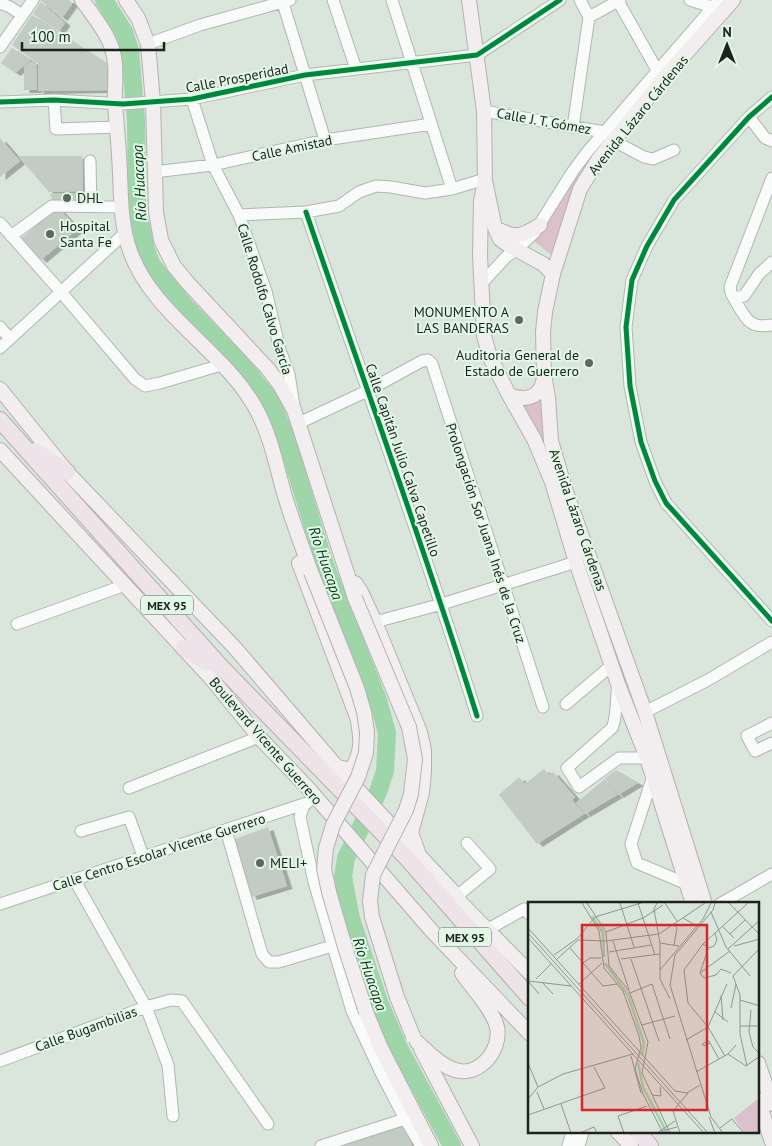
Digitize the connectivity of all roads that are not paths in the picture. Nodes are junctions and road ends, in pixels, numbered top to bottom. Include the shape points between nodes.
1 (33, 0) edge
2 (82, 0) edge
3 (126, 0) edge
4 (334, 0) edge
5 (392, 0) edge
6 (469, 0) edge
7 (560, 0) edge
8 (580, 0) edge
9 (619, 0) edge
10 (690, 0) edge
11 (733, 0) edge
12 (285, 1) edge
13 (0, 3) edge
14 (715, 4) edge
15 (22, 15) junction
16 (589, 17) junction
17 (148, 44) junction
18 (0, 48) edge
19 (477, 55) junction
20 (410, 62) junction
21 (356, 69) junction
22 (657, 70) junction
23 (305, 76) junction
24 (772, 97) edge
25 (192, 99) junction
26 (54, 100) junction
27 (0, 102) edge
28 (119, 103) junction
29 (151, 103) junction
30 (484, 111) junction
31 (749, 117) junction
32 (431, 124) junction
33 (118, 127) junction
34 (573, 127) junction
35 (609, 136) junction
36 (325, 140) junction
37 (772, 141) edge
38 (674, 150) dead end
39 (90, 161) dead end
40 (213, 165) junction
41 (154, 172) junction
42 (772, 178) edge
43 (485, 180) junction
44 (452, 189) junction
45 (91, 206) junction
46 (122, 207) junction
47 (306, 212) junction
48 (239, 214) junction
49 (0, 223) edge
50 (540, 225) junction
51 (495, 228) junction
52 (125, 233) junction
53 (11, 236) junction
54 (517, 249) junction
55 (772, 262) edge
56 (554, 274) junction
57 (482, 283) junction
58 (61, 292) junction
59 (734, 298) junction
60 (772, 325) edge
61 (0, 327) edge
62 (10, 339) junction
63 (0, 348) edge
64 (221, 365) junction
65 (544, 374) junction
66 (0, 389) edge
67 (367, 391) junction
68 (508, 395) junction
69 (296, 416) junction
70 (0, 420) edge
71 (0, 432) edge
72 (18, 440) junction
73 (0, 450) edge
74 (67, 472) junction
75 (287, 502) junction
76 (576, 562) junction
77 (348, 574) junction
78 (125, 584) junction
79 (503, 585) junction
80 (442, 604) junction
81 (772, 621) edge
82 (374, 622) junction
83 (17, 624) dead end
84 (772, 642) edge
85 (184, 648) junction
86 (206, 662) junction
87 (612, 665) junction
88 (618, 684) junction
89 (566, 704) dead end
90 (543, 706) dead end
91 (644, 712) junction
92 (477, 716) dead end
93 (772, 723) edge
94 (259, 737) junction
95 (772, 743) edge
96 (647, 758) junction
97 (653, 776) junction
98 (129, 788) dead end
99 (332, 788) junction
100 (304, 805) junction
101 (226, 830) junction
102 (81, 831) dead end
103 (467, 843) dead end
104 (143, 856) junction
105 (410, 857) junction
106 (772, 874) edge
107 (74, 879) junction
108 (687, 884) junction
109 (459, 900) junction
110 (692, 902) edge
111 (704, 902) edge
112 (723, 902) edge
113 (0, 904) edge
114 (528, 913) edge
115 (430, 930) junction
116 (481, 932) junction
117 (332, 946) junction
118 (528, 971) edge
119 (528, 995) edge
120 (146, 1007) junction
121 (528, 1007) edge
122 (528, 1032) edge
123 (415, 1039) junction
124 (0, 1061) edge
125 (760, 1069) edge
126 (772, 1104) edge
127 (760, 1106) edge
128 (409, 1115) junction
129 (173, 1116) dead end
130 (268, 1124) dead end
131 (620, 1134) edge
132 (640, 1134) edge
133 (650, 1134) edge
134 (772, 1142) edge
135 (424, 1145) edge
136 (321, 1146) edge
137 (472, 1146) edge
138 (631, 1146) edge
139 (650, 1146) edge
140 (660, 1146) edge

1 - 15 street
2 - 28 main road via 110,41 115,58
3 - 17 main road via 138,18
4 - 21 street
5 - 20 street
6 - 19 main road
7 - 19 street
8 - 16 street
9 - 16 street
9 - 22 street
10 - 14 street
11 - 35 main road, Avenida Lázaro Cárdenas
12 - 17 street via 200,25
12 - 23 street
13 - 15 street
14 - 22 street, Avenida Lázaro Cárdenas
15 - 18 street
16 - 34 street
17 - 29 main road
19 - 20 street, Calle Prosperidad
19 - 30 main road
20 - 21 street, Calle Prosperidad
20 - 32 street
21 - 23 street, Calle Prosperidad
22 - 35 street, Avenida Lázaro Cárdenas
23 - 25 street, Calle Prosperidad
23 - 36 street
24 - 31 street
25 - 29 street, Calle Prosperidad
25 - 40 street, Calle Rodolfo Calvo García
26 - 27 street, Calle Prosperidad
26 - 28 street, Calle Prosperidad
26 - 33 street via 56,129
28 - 29 street, Calle Prosperidad
28 - 33 main road
29 - 41 main road
30 - 34 street, Calle J. T. Gómez
30 - 43 main road
31 - 37 street via 765,138
31 - 81 street via 674,200 647,246 632,280 626,327 630,386 641,442 658,488 666,503
32 - 36 street, Calle Amistad
32 - 44 street
33 - 46 main road
34 - 35 street, Calle J. T. Gómez
35 - 38 street, Calle J. T. Gómez via 653,159
35 - 50 street, Avenida Lázaro Cárdenas via 573,171
35 - 56 main road, Avenida Lázaro Cárdenas via 580,189
36 - 40 street, Calle Amistad
39 - 45 street
40 - 41 street, Calle Amistad
40 - 48 street, Calle Rodolfo Calvo García
41 - 69 main road via 157,227 167,254 174,266 268,369
42 - 59 street via 730,288
43 - 44 street
43 - 51 main road
43 - 57 main road, Avenida Lázaro Cárdenas via 481,201
44 - 47 street via 425,192 376,186 359,192 339,206
45 - 46 street
45 - 53 street via 52,206
46 - 52 main road
47 - 48 street
47 - 67 street, Calle Capitán Julio Calva Capetillo
48 - 69 street, Calle Rodolfo Calvo García via 266,291 289,374
49 - 53 street
50 - 51 main road via 517,236
50 - 54 street, Avenida Lázaro Cárdenas
51 - 54 main road via 500,239
52 - 58 street
52 - 64 main road via 146,282
53 - 58 street
54 - 56 main road
54 - 57 street, Avenida Lázaro Cárdenas
55 - 59 street via 744,296
56 - 65 main road, Avenida Lázaro Cárdenas via 544,325
57 - 68 main road, Avenida Lázaro Cárdenas via 484,336
58 - 62 street
58 - 64 street via 135,379 145,386
59 - 60 street via 748,322 758,327
61 - 62 street
62 - 63 street
64 - 75 main road via 255,406 264,424
65 - 68 main road via 543,386 534,395 517,398
65 - 91 main road, Avenida Lázaro Cárdenas via 551,441 566,492
66 - 74 main road, Boulevard Vicente Guerrero
67 - 69 street
67 - 79 street, Prolongación Sor Juana Inés de la Cruz via 422,361 428,360 432,364
67 - 80 street, Calle Capitán Julio Calva Capetillo
68 - 76 main road, Avenida Lázaro Cárdenas via 544,461
69 - 77 main road
70 - 72 highway, Boulevard Vicente Guerrero / MEX 95
71 - 86 highway, Boulevard Vicente Guerrero / MEX 95
72 - 74 highway
72 - 99 highway, Boulevard Vicente Guerrero / MEX 95
73 - 78 main road, Boulevard Vicente Guerrero
74 - 99 main road, Boulevard Vicente Guerrero via 235,648
75 - 99 main road via 289,535 360,730 357,762 346,769
75 - 128 main road, bridge via 310,572 357,688 366,725 366,753 358,777 333,826 324,869 366,1012
76 - 79 street
76 - 87 main road, Avenida Lázaro Cárdenas
77 - 82 main road via 361,592
77 - 123 main road, bridge via 413,744 415,759 411,794 374,875 370,901 397,997
78 - 83 street
78 - 85 main road, Boulevard Vicente Guerrero
79 - 80 street
79 - 90 street, Prolongación Sor Juana Inés de la Cruz
80 - 82 street
80 - 92 street, Calle Capitán Julio Calva Capetillo
82 - 105 main road via 411,707 424,750 422,793 411,833
84 - 91 street via 708,680
85 - 86 highway
85 - 94 main road, Boulevard Vicente Guerrero
86 - 99 highway, Boulevard Vicente Guerrero / MEX 95
87 - 88 main road, Avenida Lázaro Cárdenas
87 - 89 street
88 - 96 main road, Avenida Lázaro Cárdenas
88 - 96 street via 612,728 567,768 579,787 620,758
91 - 111 main road, Avenida Lázaro Cárdenas
93 - 95 street via 746,736 754,752
94 - 98 street
94 - 99 main road, Boulevard Vicente Guerrero
96 - 97 main road, Avenida Lázaro Cárdenas
97 - 108 main road, Avenida Lázaro Cárdenas
97 - 108 street via 631,844 637,863
99 - 100 street, Calle Centro Escolar Vicente Guerrero
99 - 105 highway, Boulevard Vicente Guerrero / MEX 95, bridge
99 - 105 main road, Boulevard Vicente Guerrero, bridge
99 - 115 main road, Boulevard Vicente Guerrero, bridge via 392,886
100 - 101 street, Calle Centro Escolar Vicente Guerrero
100 - 117 street via 300,817
101 - 104 street, Calle Centro Escolar Vicente Guerrero
101 - 117 street via 262,954 269,962
102 - 104 street via 128,817
103 - 109 street via 490,869
104 - 107 street, Calle Centro Escolar Vicente Guerrero
105 - 109 main road, Boulevard Vicente Guerrero
105 - 116 highway, Boulevard Vicente Guerrero / MEX 95
105 - 121 highway, Boulevard Vicente Guerrero / MEX 95
106 - 112 street
107 - 113 street, Calle Centro Escolar Vicente Guerrero
107 - 120 street, Calle Bugambilias
108 - 110 main road, Avenida Lázaro Cárdenas
109 - 116 highway
114 - 116 street via 524,909
115 - 122 main road, Boulevard Vicente Guerrero
115 - 123 main road via 490,1012 498,1037 496,1049 488,1060 469,1070 458,1071 440,1062
116 - 118 main road, Boulevard Vicente Guerrero
116 - 119 highway, Boulevard Vicente Guerrero / MEX 95
117 - 128 street via 352,1011 382,1075
120 - 124 street, Calle Bugambilias
120 - 129 street via 168,1065
120 - 130 street via 171,1000 182,1001
123 - 137 main road
125 - 126 main road
127 - 134 main road
128 - 135 main road
128 - 136 street
131 - 138 main road
132 - 139 highway
133 - 140 highway

